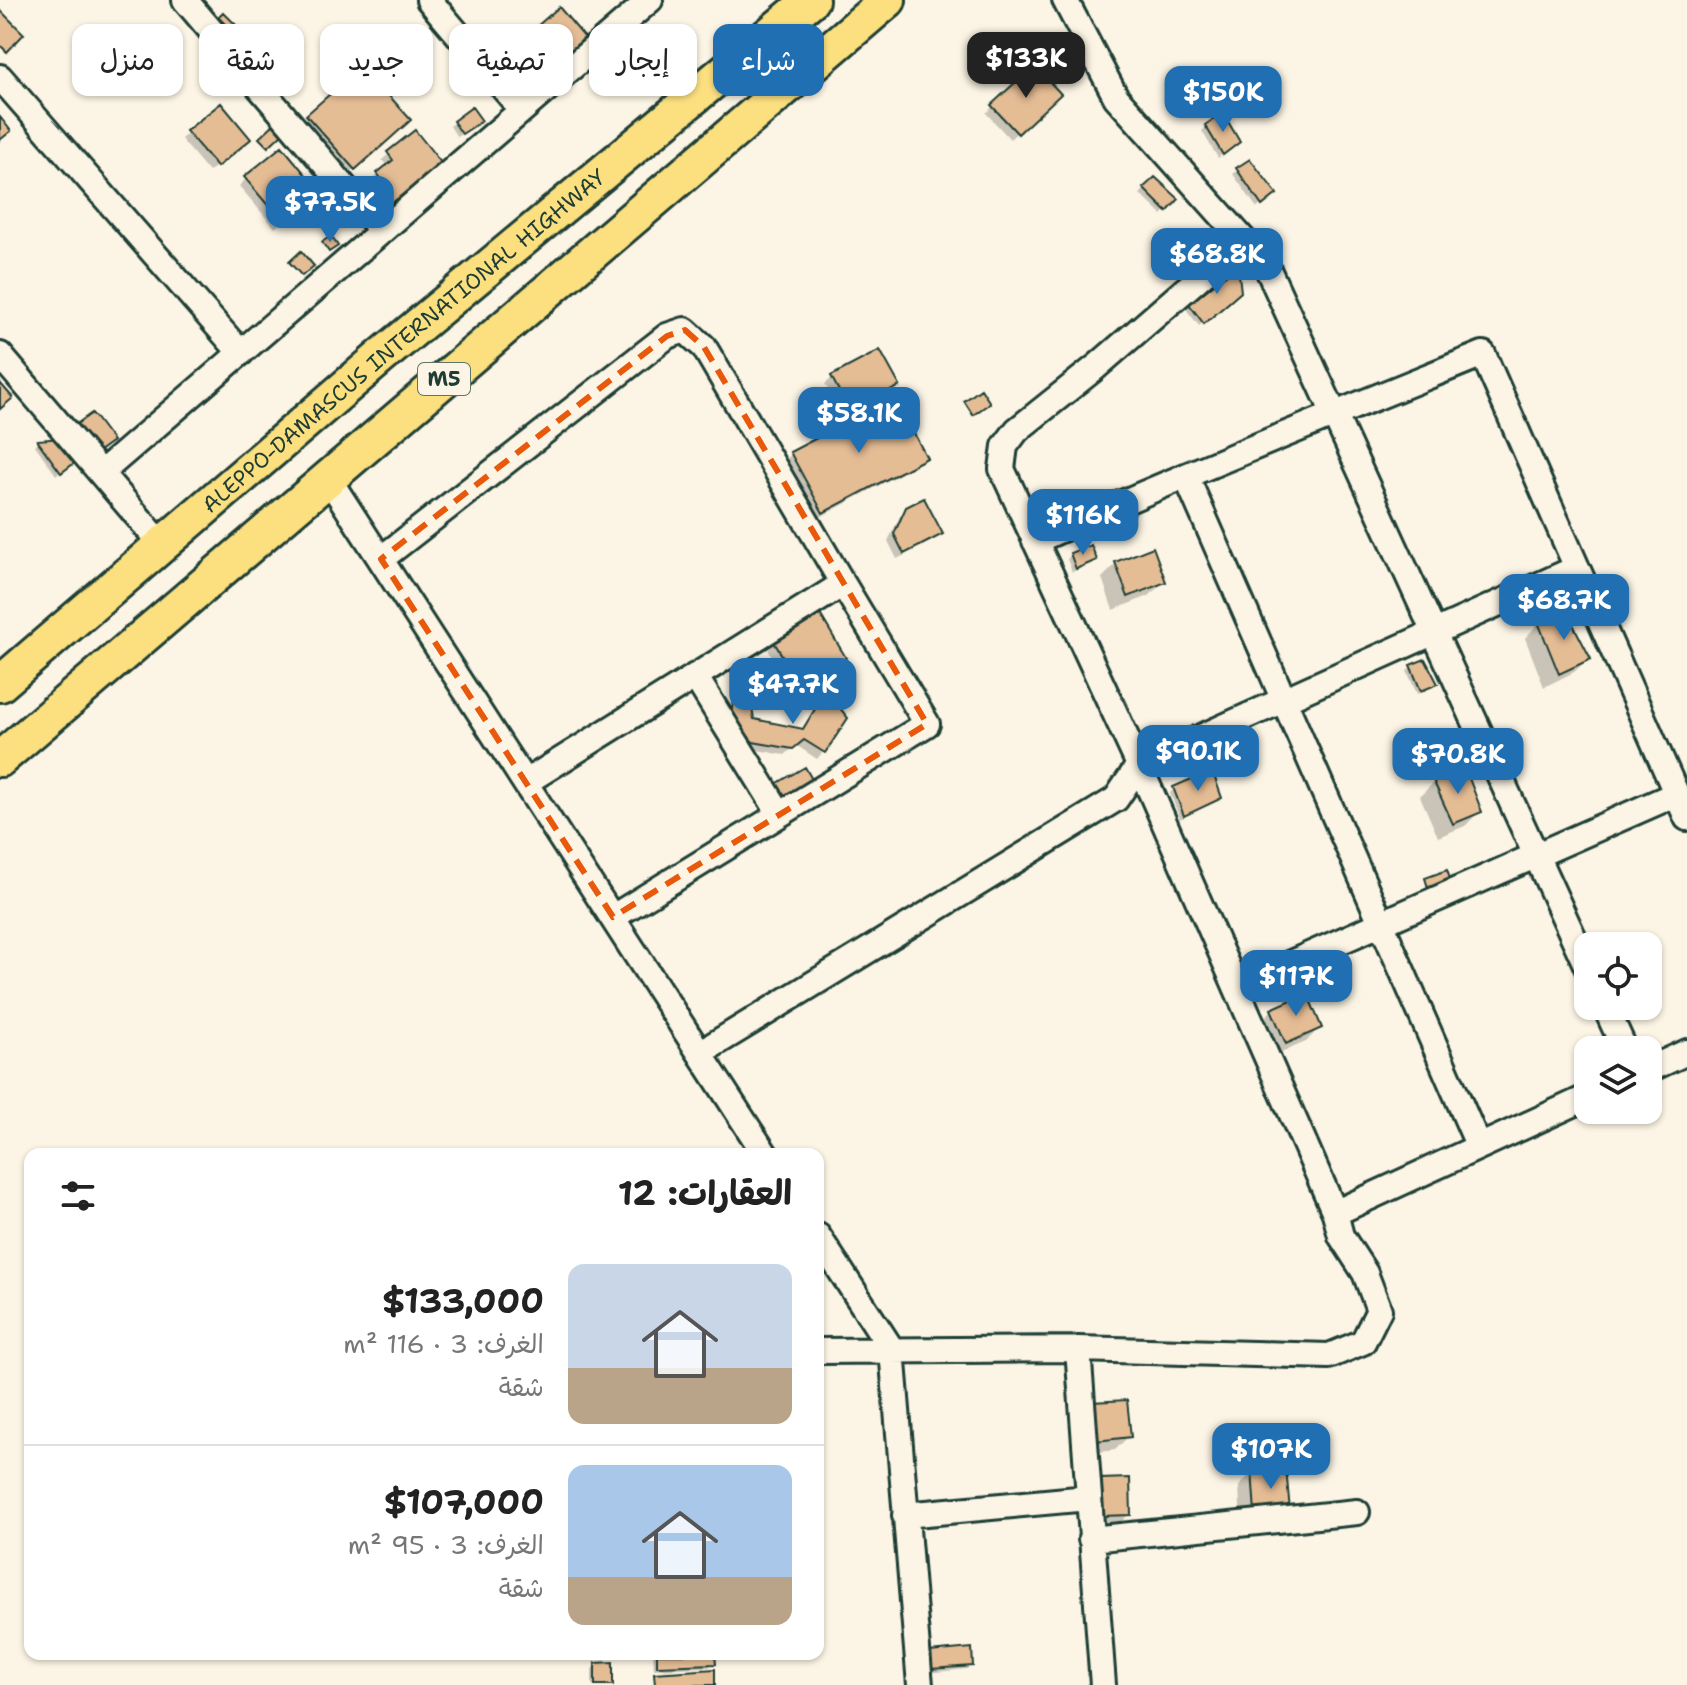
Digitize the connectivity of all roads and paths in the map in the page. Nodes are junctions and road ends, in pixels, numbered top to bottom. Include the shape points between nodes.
1 (185, 0) edge
2 (429, 0) edge
3 (650, 0) edge
4 (811, 0) edge
5 (888, 0) edge
6 (1065, 0) edge
7 (0, 77) edge
8 (522, 110) junction
9 (382, 231) junction
10 (1253, 250) junction
11 (241, 353) junction
12 (0, 355) edge
13 (1334, 414) junction
14 (101, 473) junction
15 (1186, 476) junction
16 (328, 478) junction
17 (1035, 541) junction
18 (162, 545) junction
19 (381, 559) junction
20 (1577, 568) junction
21 (843, 584) junction
22 (1434, 632) junction
23 (695, 676) junction
24 (0, 684) edge
25 (1284, 699) junction
26 (0, 759) edge
27 (1139, 765) junction
28 (526, 782) junction
29 (1676, 794) junction
30 (780, 814) junction
31 (1687, 818) edge
32 (1536, 856) junction
33 (613, 917) junction
34 (1382, 923) junction
35 (1574, 939) edge
36 (1236, 987) junction
37 (1687, 1052) edge
38 (700, 1053) junction
39 (1662, 1064) edge
40 (1574, 1103) edge
41 (1479, 1147) junction
42 (761, 1148) edge
43 (1335, 1213) junction
44 (824, 1245) edge
45 (1078, 1349) junction
46 (892, 1350) junction
47 (824, 1351) edge
48 (1088, 1498) junction
49 (1357, 1512) dead end
50 (905, 1515) junction
51 (1091, 1539) junction
52 (920, 1685) edge
53 (1103, 1685) edge

1 - 9 street
2 - 8 street
3 - 8 street
4 - 18 highway, ALEPPO-DAMASCUS INTERNATIONAL HIGHWAY / M5
5 - 16 highway, M5
6 - 10 street via 1116,97
7 - 11 street
8 - 9 street
9 - 11 street
10 - 13 street via 1266,265
10 - 17 street via 1230,251 1017,430 1005,446 1002,469
11 - 14 street
12 - 14 street
13 - 15 street
13 - 20 street via 1483,354
13 - 22 street
14 - 18 street
15 - 17 street
15 - 25 street
16 - 19 street
16 - 26 highway, M5
17 - 27 street
18 - 24 highway, ALEPPO-DAMASCUS INTERNATIONAL HIGHWAY / M5
19 - 21 street via 667,336 685,330 704,347
19 - 28 street
20 - 22 street
20 - 29 street
21 - 23 street
21 - 30 street via 927,724
22 - 25 street
22 - 32 street
23 - 28 street
23 - 30 street
25 - 27 street
25 - 34 street
27 - 36 street
27 - 38 street via 1116,799
28 - 33 street
29 - 31 street
29 - 32 street
30 - 33 street
32 - 34 street
32 - 35 street
33 - 38 street
34 - 36 street
34 - 41 street
36 - 43 street
37 - 39 street
38 - 42 street
40 - 41 street
41 - 43 street
43 - 45 street via 1341,1236 1365,1273 1379,1310 1363,1342 1329,1356
44 - 46 street
45 - 46 street
45 - 48 street
46 - 47 street
46 - 50 street
48 - 50 street
48 - 51 street
49 - 51 street
50 - 52 street
51 - 53 street

